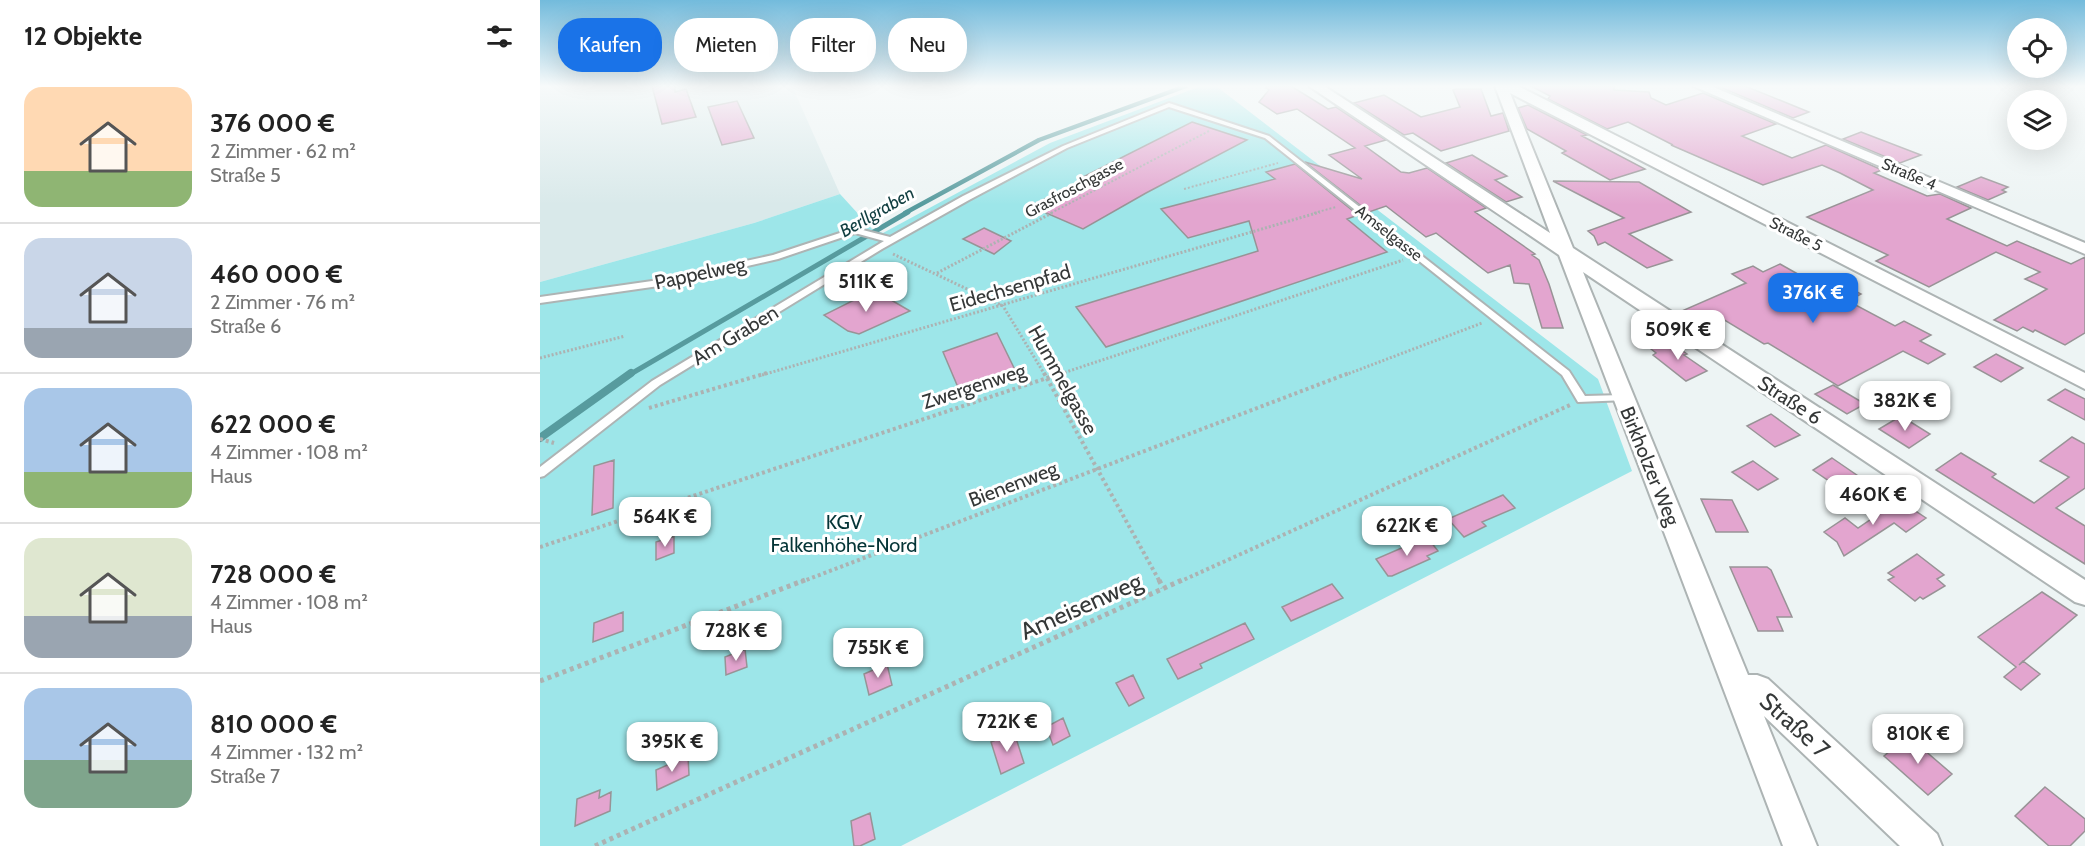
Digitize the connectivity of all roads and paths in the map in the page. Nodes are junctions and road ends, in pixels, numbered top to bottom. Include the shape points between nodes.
1 (1118, 125) edge
2 (1218, 125) edge
3 (1231, 125) edge
4 (1375, 125) edge
5 (1516, 125) edge
6 (1584, 125) edge
7 (1793, 125) edge
8 (1294, 159) junction
9 (1184, 189) dead end
10 (1350, 202) junction
11 (891, 240) junction
12 (879, 247) junction
13 (2085, 249) edge
14 (1565, 251) junction
15 (1418, 255) junction
16 (936, 273) junction
17 (540, 300) edge
18 (1003, 306) junction
19 (1497, 317) junction
20 (625, 336) dead end
21 (540, 358) edge
22 (1047, 378) junction
23 (2085, 382) edge
24 (1623, 398) junction
25 (1582, 400) junction
26 (608, 420) junction
27 (1095, 469) junction
28 (540, 473) edge
29 (540, 547) edge
30 (1163, 588) junction
31 (2085, 594) edge
32 (540, 681) edge
33 (1739, 689) junction
34 (595, 846) edge
35 (1800, 846) edge
36 (1925, 846) edge

1 - 11 lane, Am Graben via 1065,147
2 - 16 path, Grasfroschgasse
3 - 8 lane, Amselgasse via 1266,137
4 - 14 street, Straße 6
5 - 14 street, Birkholzer Weg
6 - 23 street, Straße 5
7 - 13 street, Straße 4
8 - 9 path
8 - 10 lane, Amselgasse
10 - 15 lane, Amselgasse
10 - 18 path, Eidechsenpfad
11 - 12 lane, Am Graben
11 - 17 lane, Pappelweg via 855,230 775,257 659,284
12 - 16 path
12 - 26 lane, Am Graben via 656,384
14 - 24 street, Birkholzer Weg
14 - 31 street, Straße 6
15 - 19 lane, Amselgasse
15 - 22 path, Zwergenweg
16 - 18 path
18 - 22 path, Hummelgasse
18 - 26 path, Eidechsenpfad
19 - 25 lane, Amselgasse via 1566,373
19 - 27 path, Bienenweg
20 - 21 path
22 - 27 path, Hummelgasse
22 - 29 path, Zwergenweg
24 - 25 lane
24 - 33 street, Birkholzer Weg
25 - 30 path, Ameisenweg
26 - 28 lane, Am Graben
27 - 30 path, Hummelgasse
27 - 32 path, Bienenweg
30 - 34 path, Ameisenweg
33 - 35 street, Birkholzer Weg
33 - 36 street, Straße 7 via 1757,689

